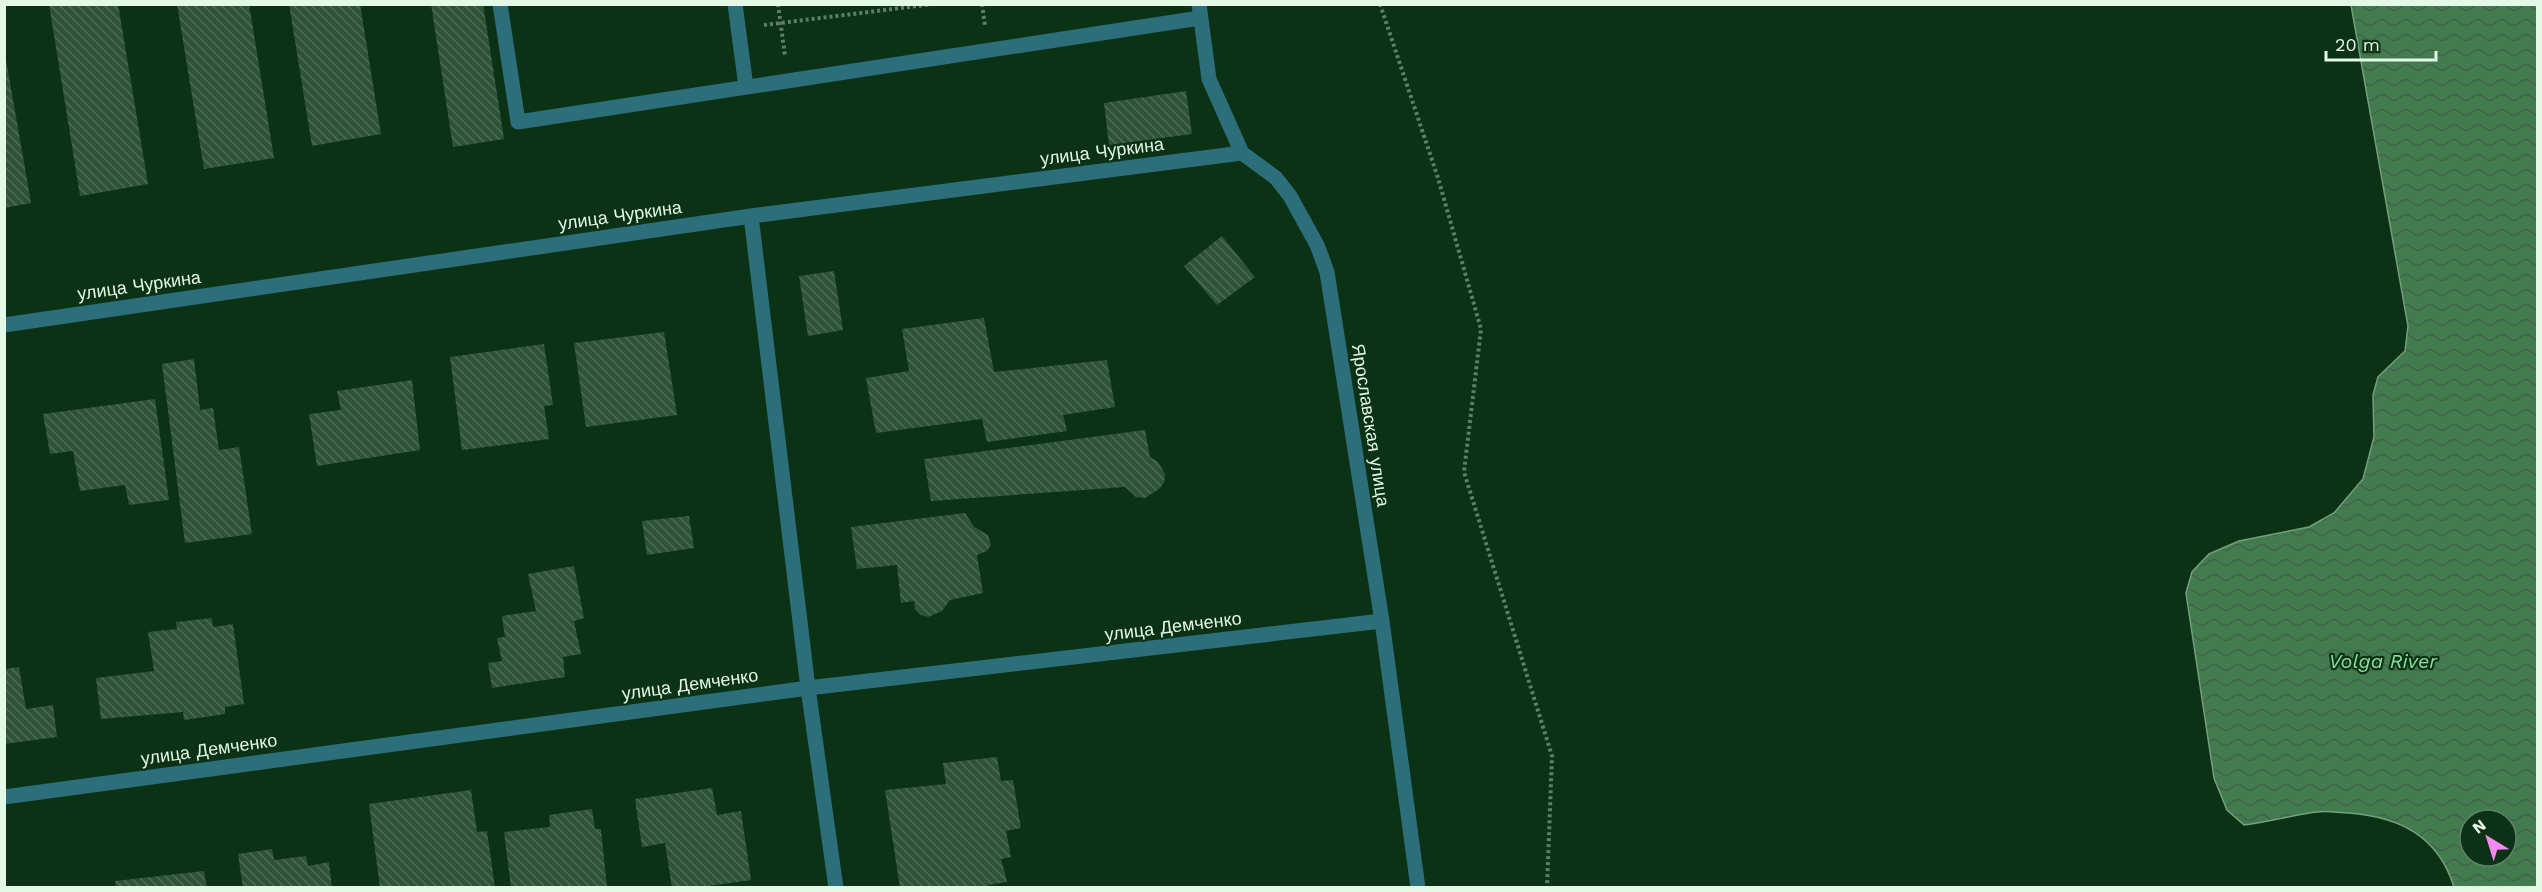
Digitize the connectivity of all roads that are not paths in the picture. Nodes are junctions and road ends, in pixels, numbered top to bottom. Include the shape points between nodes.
1 (500, 4) edge
2 (735, 4) edge
3 (1199, 11) edge
4 (746, 87) junction
5 (1242, 153) junction
6 (751, 216) junction
7 (4, 325) edge
8 (1382, 621) junction
9 (808, 688) junction
10 (4, 797) edge
11 (836, 888) edge
12 (1418, 888) edge

1 - 4 lane via 518,122
2 - 4 lane
3 - 4 lane
3 - 5 lane, Ярославская улица via 1209,80
5 - 6 lane, улица Чуркина
5 - 8 lane, Ярославская улица via 1276,178 1290,196 1327,272
6 - 7 lane, улица Чуркина
6 - 9 lane
8 - 9 lane, улица Демченко
8 - 12 lane, Ярославская улица
9 - 10 lane, улица Демченко
9 - 11 lane

